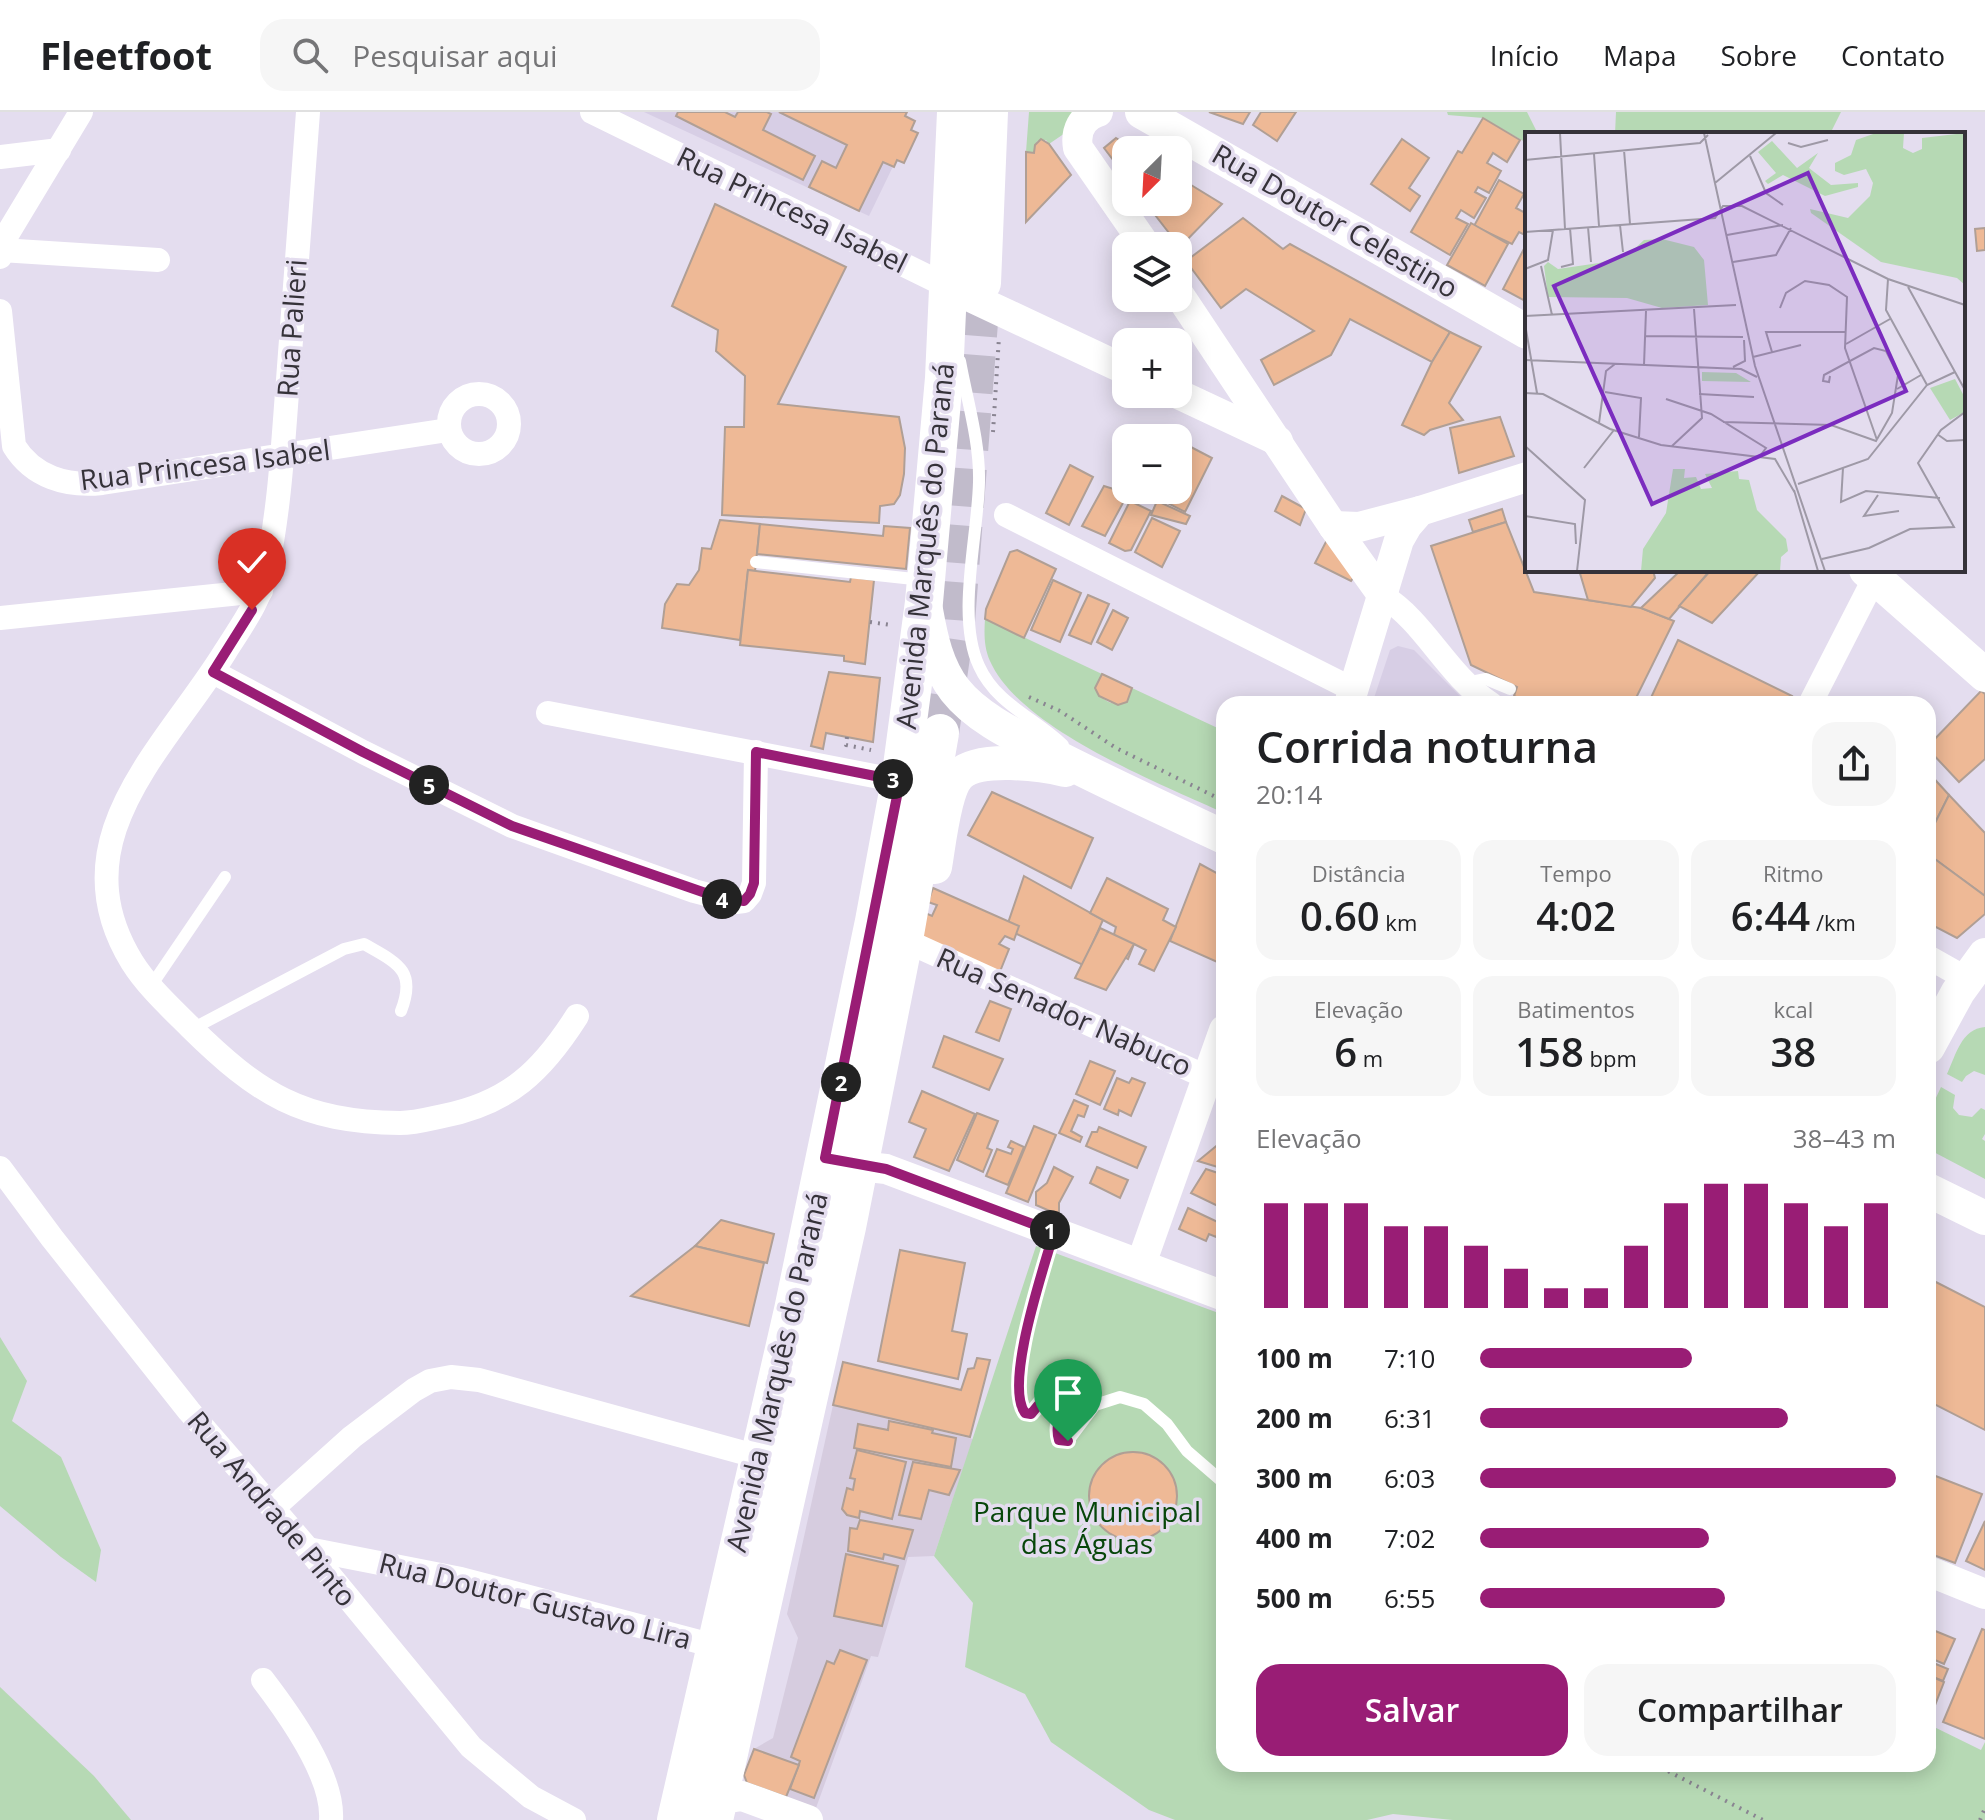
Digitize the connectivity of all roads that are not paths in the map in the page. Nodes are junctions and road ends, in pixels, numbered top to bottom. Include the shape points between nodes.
1 (81, 112) edge
2 (308, 112) edge
3 (592, 112) edge
4 (956, 112) edge
5 (989, 112) edge
6 (1098, 112) edge
7 (1137, 113) edge
8 (59, 150) junction
9 (0, 157) edge
10 (1136, 232) edge
11 (1, 253) edge
12 (158, 260) dead end
13 (966, 285) junction
14 (0, 311) edge
15 (1191, 312) edge
16 (1525, 331) edge
17 (959, 340) dead end
18 (959, 354) dead end
19 (1112, 363) edge
20 (1237, 380) junction
21 (1192, 400) edge
22 (1211, 409) junction
23 (448, 430) dead end
24 (1280, 442) junction
25 (282, 457) junction
26 (1525, 478) edge
27 (1420, 511) junction
28 (1006, 515) dead end
29 (1333, 526) junction
30 (756, 562) dead end
31 (1870, 574) edge
32 (261, 591) junction
33 (925, 591) junction
34 (1383, 596) junction
35 (0, 618) edge
36 (213, 672) junction
37 (1985, 675) edge
38 (1466, 683) junction
39 (1510, 689) dead end
40 (1350, 696) edge
41 (1352, 696) edge
42 (1481, 696) edge
43 (1814, 696) edge
44 (548, 713) dead end
45 (940, 733) tunnel mouth
46 (756, 752) junction
47 (1092, 776) junction
48 (900, 781) junction
49 (1216, 833) edge
50 (225, 877) dead end
51 (906, 926) junction
52 (1936, 959) edge
53 (1976, 967) edge
54 (151, 986) junction
55 (401, 1011) dead end
56 (577, 1016) dead end
57 (192, 1029) junction
58 (1936, 1034) edge
59 (1215, 1081) edge
60 (842, 1162) junction
61 (0, 1168) edge
62 (1936, 1194) edge
63 (1985, 1218) edge
64 (1054, 1232) junction
65 (1141, 1264) junction
66 (1216, 1293) edge
67 (824, 1318) junction
68 (759, 1457) junction
69 (1216, 1476) edge
70 (273, 1508) junction
71 (308, 1549) junction
72 (1936, 1574) edge
73 (1985, 1594) edge
74 (715, 1646) junction
75 (263, 1680) dead end
76 (709, 1815) edge
77 (801, 1819) edge
78 (331, 1820) edge
79 (574, 1820) edge
80 (676, 1820) edge

1 - 8 street
2 - 25 street, Rua Palieri
3 - 13 street, Rua Princesa Isabel
4 - 13 main road, Avenida Marquês do Paraná
5 - 13 main road
6 - 10 street via 1082,123 1078,148
7 - 16 main road, Rua Doutor Celestino
8 - 9 street
8 - 11 street
11 - 12 street
13 - 17 lane
13 - 19 street
13 - 33 main road, Avenida Marquês do Paraná
14 - 25 street, Rua Princesa Isabel via 14,446 21,458 55,480 78,486
15 - 20 street
18 - 47 lane via 979,480 969,606 969,634 979,666 994,690 1061,742
20 - 22 street via 1227,403
20 - 24 street
21 - 22 street
22 - 24 street
23 - 25 street, Rua Princesa Isabel
24 - 29 street
25 - 32 street, Rua Palieri
26 - 27 street
27 - 29 street via 1359,527
27 - 34 street via 1399,540
28 - 40 street
29 - 34 street
30 - 33 lane
31 - 37 main road
31 - 43 street
32 - 35 street
32 - 36 street, Rua Palieri
33 - 47 main road via 938,660 955,690 1012,733
33 - 48 main road, Avenida Marquês do Paraná
34 - 38 street via 1407,613
34 - 41 street
36 - 46 street via 512,826 736,902 744,901 754,883
36 - 54 street, Rua Palieri via 118,814 108,855 106,897 115,929
38 - 39 lane via 1486,679
38 - 42 street
44 - 46 street
45 - 51 main road, Avenida Marquês do Paraná
46 - 48 street
47 - 49 main road
47 - 51 main road via 1008,764 979,766 960,775 950,791 931,884
48 - 60 main road, Avenida Marquês do Paraná
50 - 54 lane
51 - 59 street, Rua Senador Nabuco
51 - 60 main road, Avenida Marquês do Paraná
52 - 53 street
53 - 58 main road
54 - 57 street, Rua Palieri
55 - 57 lane via 408,992 399,966 364,944 344,949
56 - 57 street, Rua Palieri via 555,1050 527,1079 496,1100 411,1123 372,1123 300,1109 267,1092
59 - 65 street
60 - 64 street via 886,1169
60 - 67 main road, Avenida Marquês do Paraná
61 - 70 street, Rua Andrade Pinto via 189,1411
62 - 63 main road
64 - 65 street
64 - 69 lane via 1028,1324 1019,1405 1031,1414 1055,1385 1064,1383 1057,1431 1059,1440 1068,1441 1095,1405 1120,1397 1144,1404
65 - 66 street
67 - 68 main road, Avenida Marquês do Paraná
67 - 76 main road, Avenida Marquês do Paraná
68 - 70 street via 479,1380 451,1377 430,1381 392,1404
68 - 74 main road, Avenida Marquês do Paraná
70 - 71 street, Rua Andrade Pinto
71 - 74 street, Rua Doutor Gustavo Lira via 461,1579
71 - 79 street, Rua Andrade Pinto via 471,1747 531,1797
72 - 73 street
74 - 80 main road, Avenida Marquês do Paraná
75 - 78 street via 317,1765
76 - 77 street via 729,1798 742,1796

